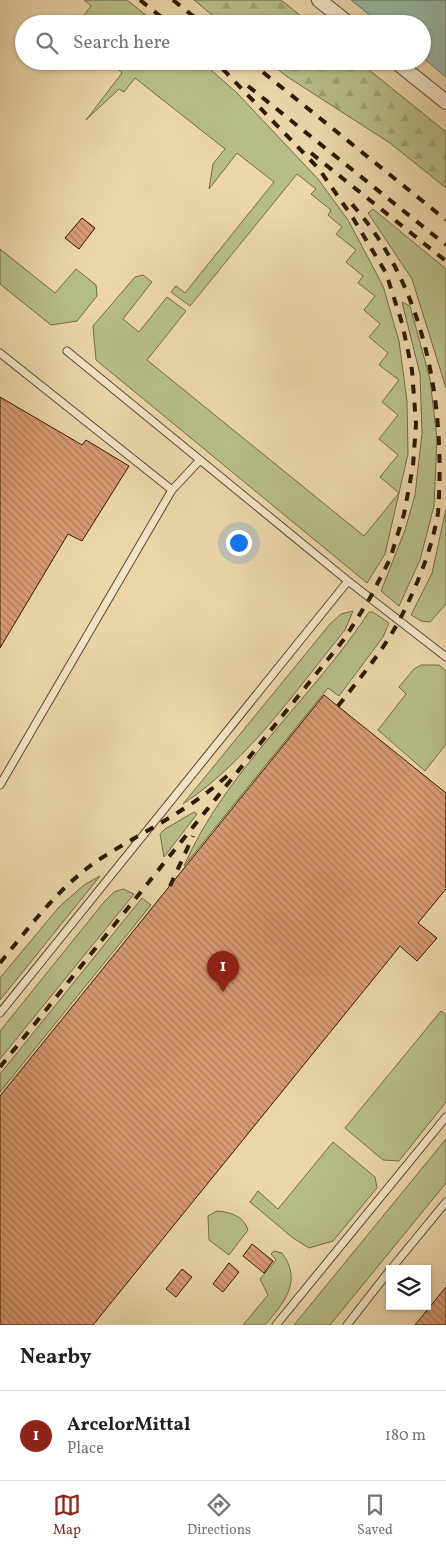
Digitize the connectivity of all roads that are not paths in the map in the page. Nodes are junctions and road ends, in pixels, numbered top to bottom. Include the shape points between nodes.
1 (319, 0) edge
2 (338, 15) edge
3 (406, 70) edge
4 (446, 102) edge
5 (67, 351) dead end
6 (0, 353) edge
7 (200, 460) junction
8 (172, 490) junction
9 (348, 581) junction
10 (446, 657) edge
11 (0, 785) edge
12 (0, 1013) edge
13 (446, 1117) edge
14 (446, 1202) edge
15 (394, 1265) edge
16 (386, 1275) edge
17 (276, 1325) edge
18 (347, 1325) edge

1 - 2 street
3 - 4 street
5 - 7 lane
6 - 8 lane
7 - 8 lane
7 - 9 lane
8 - 11 lane
9 - 10 lane
9 - 12 lane
13 - 17 lane
14 - 15 lane
16 - 18 lane

